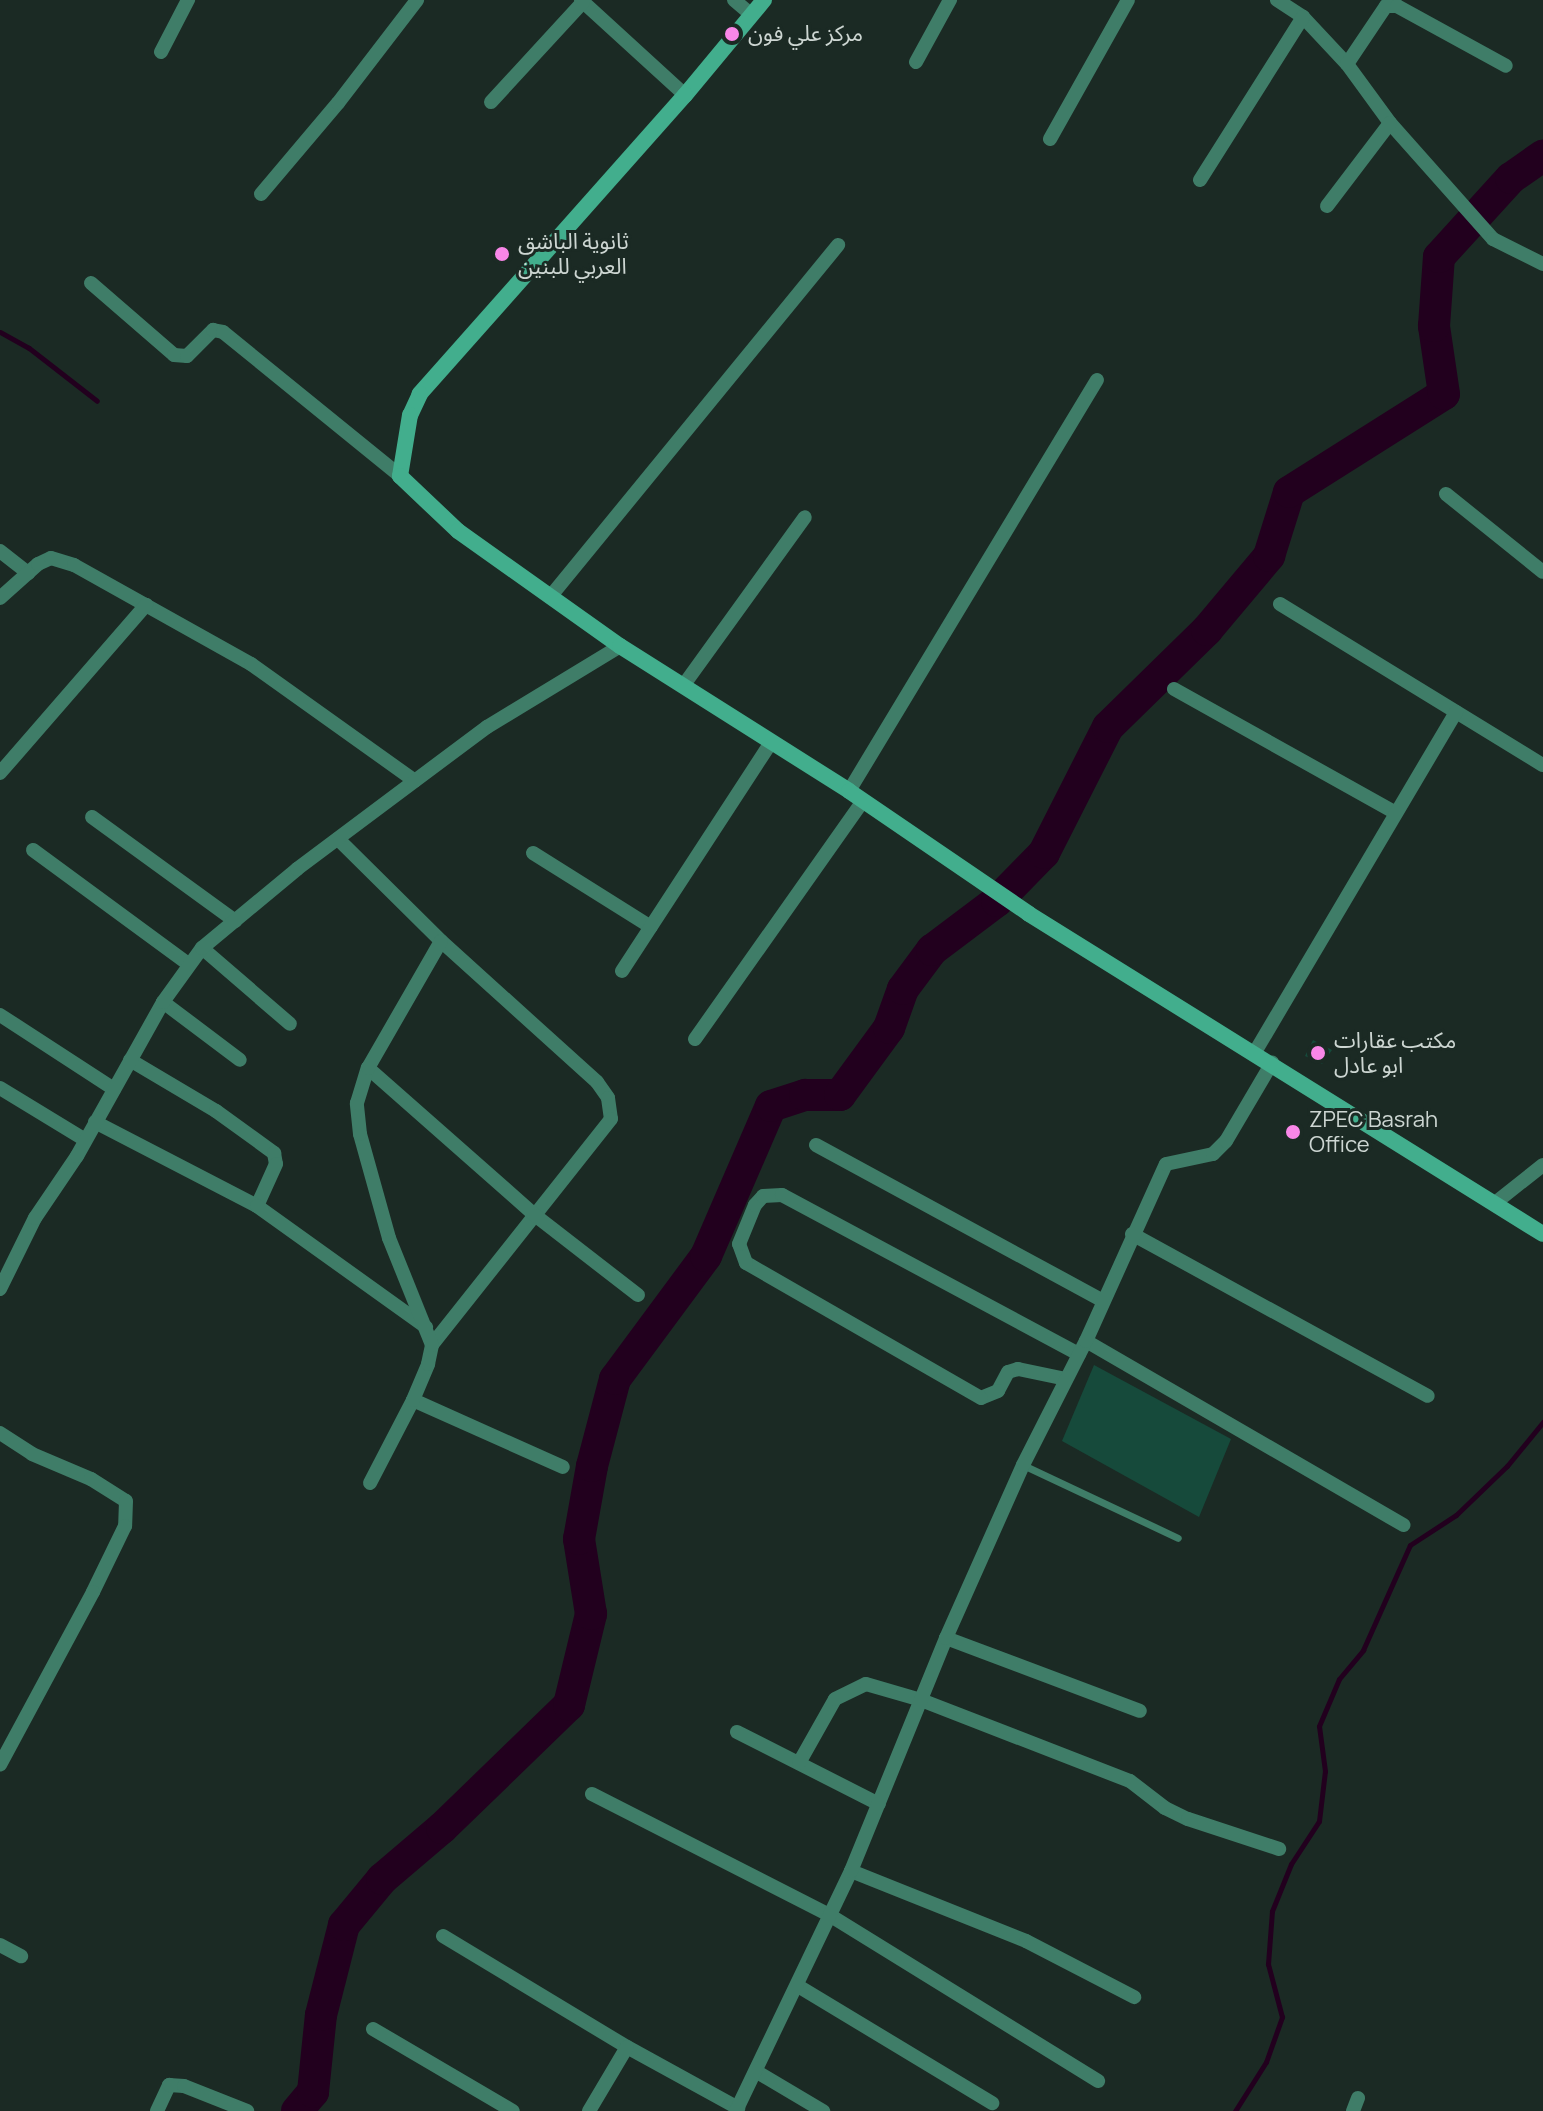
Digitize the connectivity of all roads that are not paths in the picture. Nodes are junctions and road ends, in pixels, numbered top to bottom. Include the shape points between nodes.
1 (188, 0) edge
2 (417, 0) edge
3 (734, 0) edge
4 (764, 0) edge
5 (950, 0) edge
6 (1128, 0) edge
7 (1277, 0) edge
8 (582, 1) edge
9 (752, 15) junction
10 (1303, 17) junction
11 (161, 52) dead end
12 (916, 62) dead end
13 (1347, 64) junction
14 (1506, 66) dead end
15 (685, 95) junction
16 (491, 102) dead end
17 (1390, 123) junction
18 (1050, 139) dead end
19 (1200, 180) dead end
20 (261, 194) dead end
21 (1327, 206) dead end
22 (838, 245) dead end
23 (1543, 264) edge
24 (91, 283) dead end
25 (1097, 380) dead end
26 (400, 476) junction
27 (1446, 494) dead end
28 (805, 517) dead end
29 (0, 551) edge
30 (1543, 572) edge
31 (28, 573) junction
32 (550, 597) junction
33 (0, 598) edge
34 (1280, 604) dead end
35 (146, 605) junction
36 (620, 646) junction
37 (683, 686) junction
38 (1174, 689) dead end
39 (1456, 712) junction
40 (771, 742) junction
41 (1543, 765) edge
42 (0, 773) edge
43 (415, 781) junction
44 (856, 796) junction
45 (1396, 813) junction
46 (92, 817) dead end
47 (338, 839) junction
48 (33, 850) dead end
49 (533, 853) dead end
50 (235, 921) junction
51 (651, 927) junction
52 (441, 941) junction
53 (202, 948) junction
54 (188, 964) junction
55 (622, 971) dead end
56 (163, 1002) junction
57 (0, 1015) edge
58 (290, 1024) dead end
59 (695, 1039) dead end
60 (1255, 1052) junction
61 (130, 1060) junction
62 (240, 1060) dead end
63 (1272, 1063) junction
64 (368, 1068) junction
65 (0, 1088) edge
66 (114, 1089) junction
67 (95, 1122) junction
68 (84, 1139) junction
69 (816, 1145) dead end
70 (1543, 1165) edge
71 (1495, 1203) junction
72 (257, 1206) junction
73 (536, 1216) junction
74 (1132, 1234) junction
75 (1543, 1234) edge
76 (6, 1263) edge
77 (0, 1289) edge
78 (638, 1295) dead end
79 (1101, 1300) junction
80 (426, 1327) junction
81 (432, 1345) junction
82 (1082, 1347) junction
83 (1066, 1379) junction
84 (1428, 1396) dead end
85 (413, 1400) junction
86 (0, 1433) edge
87 (1023, 1465) junction
88 (563, 1467) dead end
89 (370, 1483) dead end
90 (1404, 1525) dead end
91 (1178, 1538) dead end
92 (946, 1638) junction
93 (921, 1700) junction
94 (1140, 1711) dead end
95 (737, 1732) dead end
96 (799, 1763) junction
97 (0, 1765) edge
98 (592, 1794) dead end
99 (879, 1804) junction
100 (1279, 1849) dead end
101 (851, 1871) junction
102 (831, 1916) junction
103 (443, 1936) dead end
104 (0, 1945) edge
105 (21, 1956) dead end
106 (798, 1986) junction
107 (1134, 1997) dead end
108 (373, 2029) dead end
109 (627, 2047) junction
110 (757, 2072) junction
111 (1098, 2081) dead end
112 (992, 2103) dead end
113 (737, 2109) edge
114 (157, 2111) edge
115 (247, 2111) edge
116 (513, 2111) edge
117 (589, 2111) edge
118 (823, 2111) edge

1 - 11 street
2 - 20 street
3 - 9 street
4 - 9 main road
5 - 12 street
6 - 18 street
7 - 10 street
8 - 15 street
8 - 16 street
9 - 15 main road
10 - 13 street
10 - 19 street
13 - 14 street via 1386,6 1397,6
13 - 17 street
15 - 26 main road via 420,394 410,415
17 - 21 street
17 - 23 street via 1493,239
22 - 32 street
24 - 26 street via 174,355 187,356 213,330 223,332
25 - 44 street
26 - 32 main road via 458,531
27 - 30 street
28 - 37 street
29 - 31 street
31 - 33 street
31 - 35 street via 51,558 61,559
32 - 36 main road
34 - 39 street
35 - 42 street
35 - 43 street via 251,664
36 - 37 main road
36 - 43 street via 487,727
37 - 40 main road
38 - 45 street
39 - 41 street
39 - 45 street
40 - 44 main road
40 - 51 street
43 - 47 street
44 - 59 street
44 - 60 main road via 1029,914
45 - 60 street
46 - 50 street
47 - 50 street
47 - 52 street
48 - 54 street
49 - 51 street
50 - 53 street
51 - 55 street
52 - 64 street
52 - 73 street via 597,1082 608,1098 611,1119
53 - 54 street
53 - 58 street
54 - 56 street
56 - 61 street
56 - 62 street
57 - 66 street
60 - 63 main road
61 - 66 street
61 - 72 street via 274,1153 276,1164
63 - 71 main road
63 - 74 street via 1213,1154 1166,1164
64 - 73 street
64 - 80 street via 357,1103 360,1134 389,1238
65 - 68 street
66 - 67 street
67 - 68 street
67 - 72 street
68 - 76 street
69 - 79 street
70 - 71 street
71 - 75 main road
72 - 80 street
73 - 78 street
73 - 81 street
74 - 79 street
74 - 84 street
76 - 77 street
79 - 82 street
80 - 81 street
81 - 85 street
82 - 83 street
82 - 83 street via 782,1195 772,1193 755,1205 739,1244 746,1263 981,1398 998,1391 1008,1372 1018,1369
82 - 90 street
83 - 87 street
85 - 88 street
85 - 89 street
86 - 97 street via 126,1501 125,1526
87 - 91 lane
87 - 92 street
92 - 93 street
92 - 94 street
93 - 96 street via 866,1684 850,1689 835,1699
93 - 99 street
93 - 100 street via 1130,1781 1188,1819
95 - 96 street
96 - 99 street
98 - 102 street
99 - 101 street
101 - 102 street
101 - 107 street via 1026,1941
102 - 106 street
102 - 111 street
103 - 109 street
104 - 105 street
106 - 110 street
106 - 112 street
108 - 116 street
109 - 113 street
109 - 117 street
110 - 113 street
110 - 118 street
114 - 115 street via 169,2085

